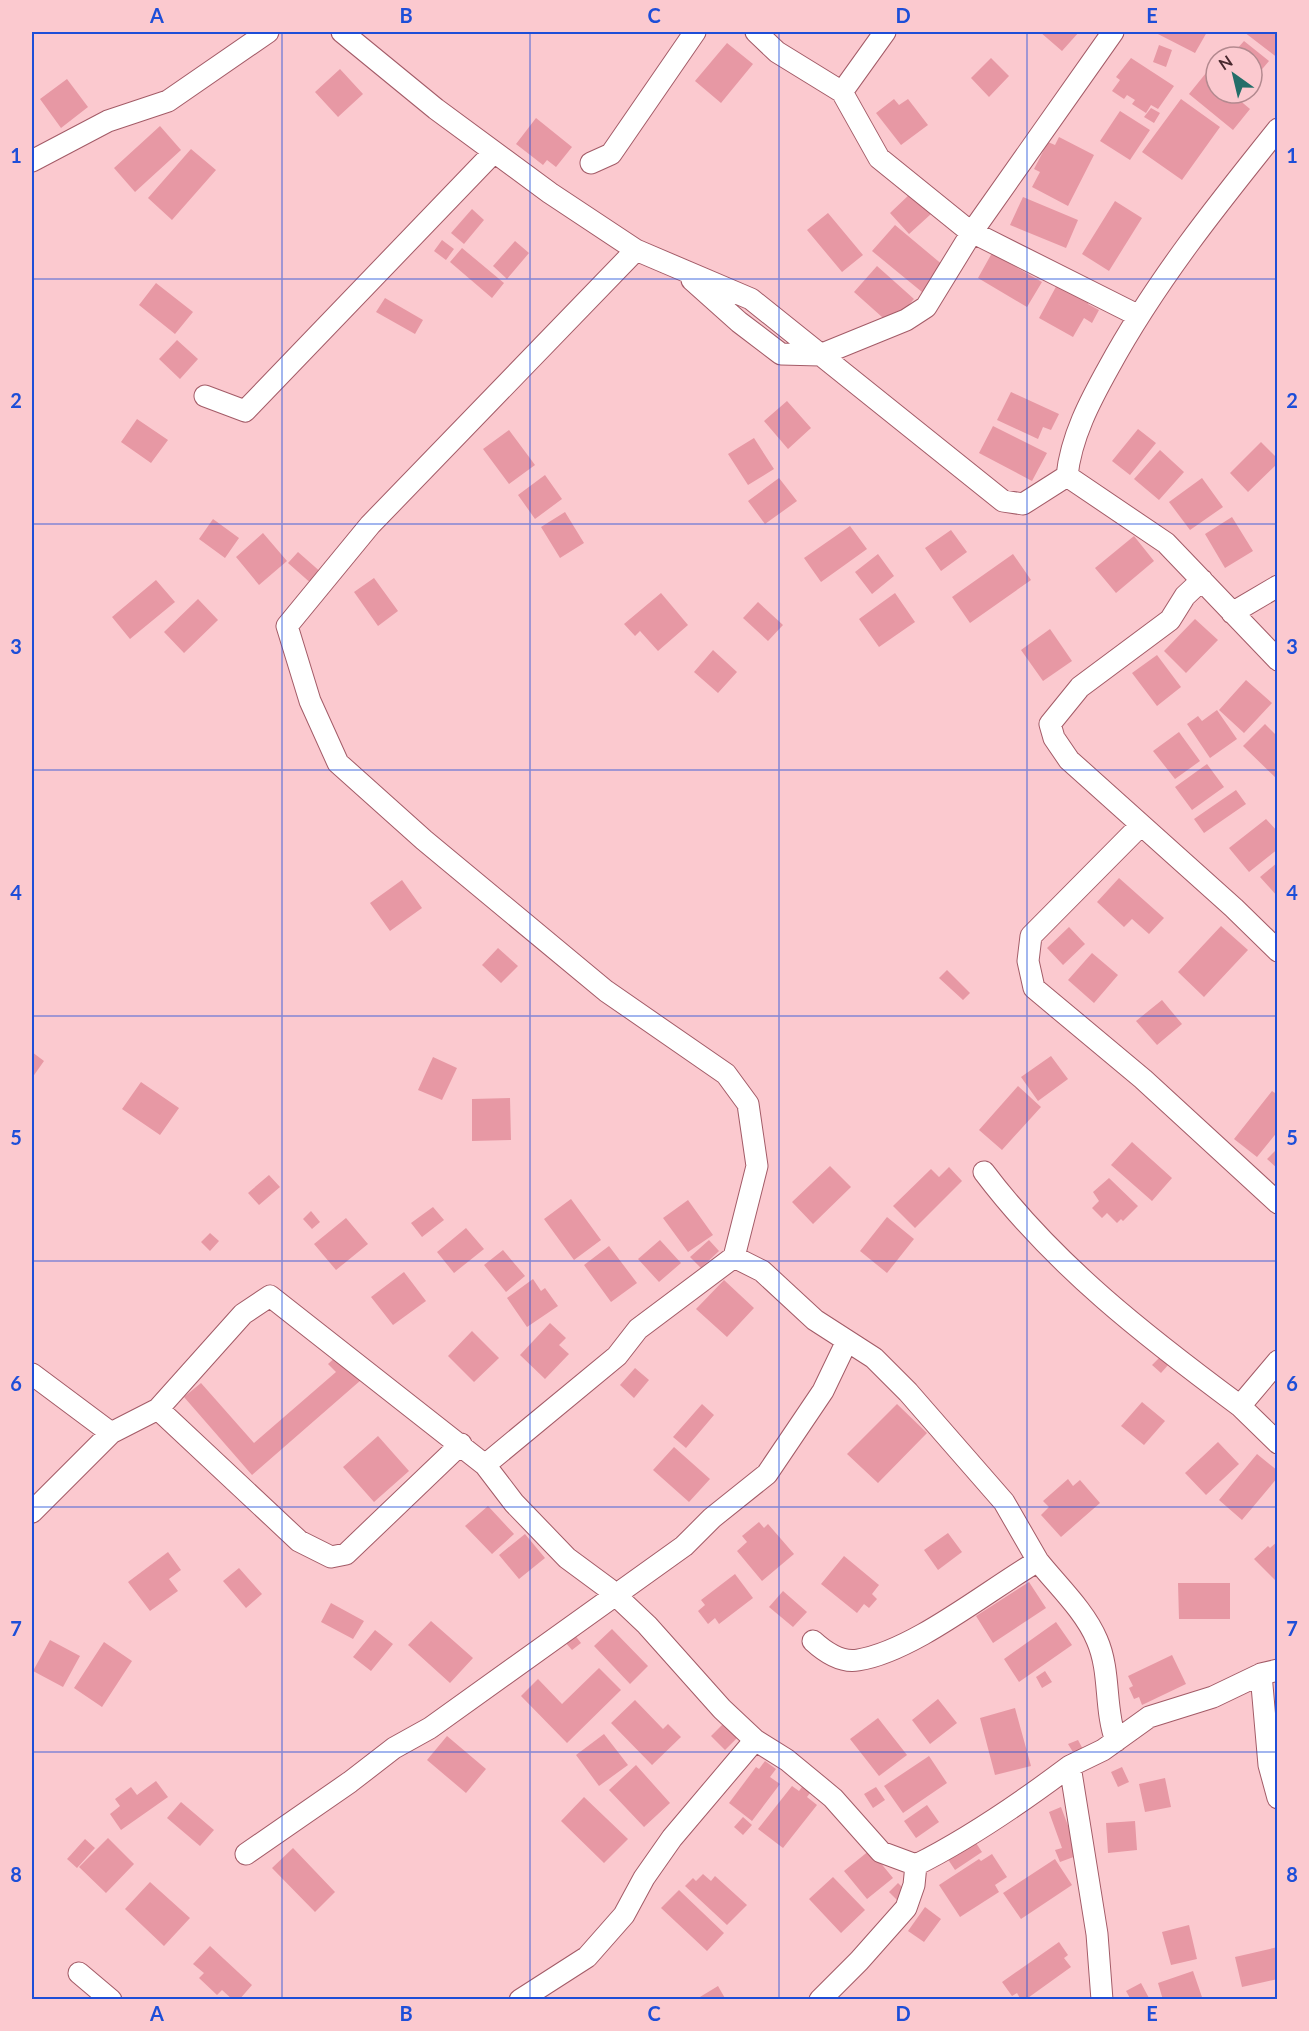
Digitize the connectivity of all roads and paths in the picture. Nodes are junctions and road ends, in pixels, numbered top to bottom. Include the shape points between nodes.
1 (268, 32) edge
2 (342, 32) edge
3 (695, 32) edge
4 (756, 32) edge
5 (885, 32) edge
6 (1113, 32) edge
7 (842, 92) junction
8 (1278, 129) edge
9 (494, 152) junction
10 (32, 160) edge
11 (591, 163) dead end
12 (972, 232) junction
13 (636, 250) junction
14 (1137, 315) junction
15 (820, 355) junction
16 (205, 396) dead end
17 (1067, 476) junction
18 (1202, 580) junction
19 (1278, 586) edge
20 (1232, 613) junction
21 (1278, 660) edge
22 (1141, 825) junction
23 (1278, 951) edge
24 (984, 1172) dead end
25 (1278, 1203) edge
26 (734, 1257) junction
27 (847, 1341) junction
28 (1278, 1361) edge
29 (32, 1374) edge
30 (1240, 1406) junction
31 (158, 1409) junction
32 (111, 1433) junction
33 (1278, 1443) edge
34 (461, 1444) junction
35 (485, 1465) junction
36 (32, 1512) edge
37 (1038, 1561) junction
38 (615, 1595) junction
39 (813, 1641) dead end
40 (1269, 1672) edge
41 (755, 1740) junction
42 (1116, 1741) junction
43 (1070, 1766) junction
44 (1278, 1798) edge
45 (246, 1854) dead end
46 (916, 1865) junction
47 (79, 1973) dead end
48 (111, 2000) edge
49 (520, 2000) edge
50 (820, 2000) edge
51 (1102, 2000) edge

1 - 10 street via 168,101 108,122
2 - 9 street
3 - 11 street via 611,154
4 - 7 street via 777,52
5 - 7 street
6 - 12 street
7 - 12 street via 879,158
8 - 14 street via 1218,203
9 - 13 street
9 - 16 street via 245,411
12 - 14 street
12 - 15 street via 926,307 906,321
13 - 15 street via 751,299
13 - 26 street via 370,525 287,626 310,701 338,762 424,840 606,991 726,1074 748,1104 757,1166
14 - 17 street via 1087,406 1069,456
15 - 17 street via 1003,501 1023,504
17 - 18 street via 1166,543
18 - 20 street
18 - 22 street via 1185,596 1170,620 1080,687 1050,724 1069,760
19 - 20 street
20 - 21 street
22 - 23 street
22 - 25 street via 1031,936 1028,961 1034,988 1143,1079
24 - 30 street via 1047,1245 1098,1296
26 - 27 street via 762,1271 815,1320
26 - 35 street via 638,1329 617,1356
27 - 37 street via 874,1358 895,1378 964,1455 1004,1502
27 - 38 street via 823,1391 767,1474 711,1518 684,1546
28 - 30 street
29 - 32 street
30 - 33 street
31 - 32 street
31 - 34 street via 243,1314 270,1296
31 - 34 street via 299,1541 331,1557 346,1554
32 - 36 street
34 - 35 street
35 - 38 street via 514,1503 567,1557
37 - 39 street via 891,1650 856,1661 828,1655
37 - 42 street via 1097,1639
38 - 41 street
38 - 45 street
40 - 42 street via 1213,1697 1149,1717
40 - 44 street via 1269,1765
41 - 46 street via 787,1760 833,1798 881,1852
41 - 49 street via 672,1838 624,1915 587,1957
42 - 43 street
43 - 46 street via 946,1850
43 - 51 street via 1097,1934
46 - 50 street via 906,1908
47 - 48 street

